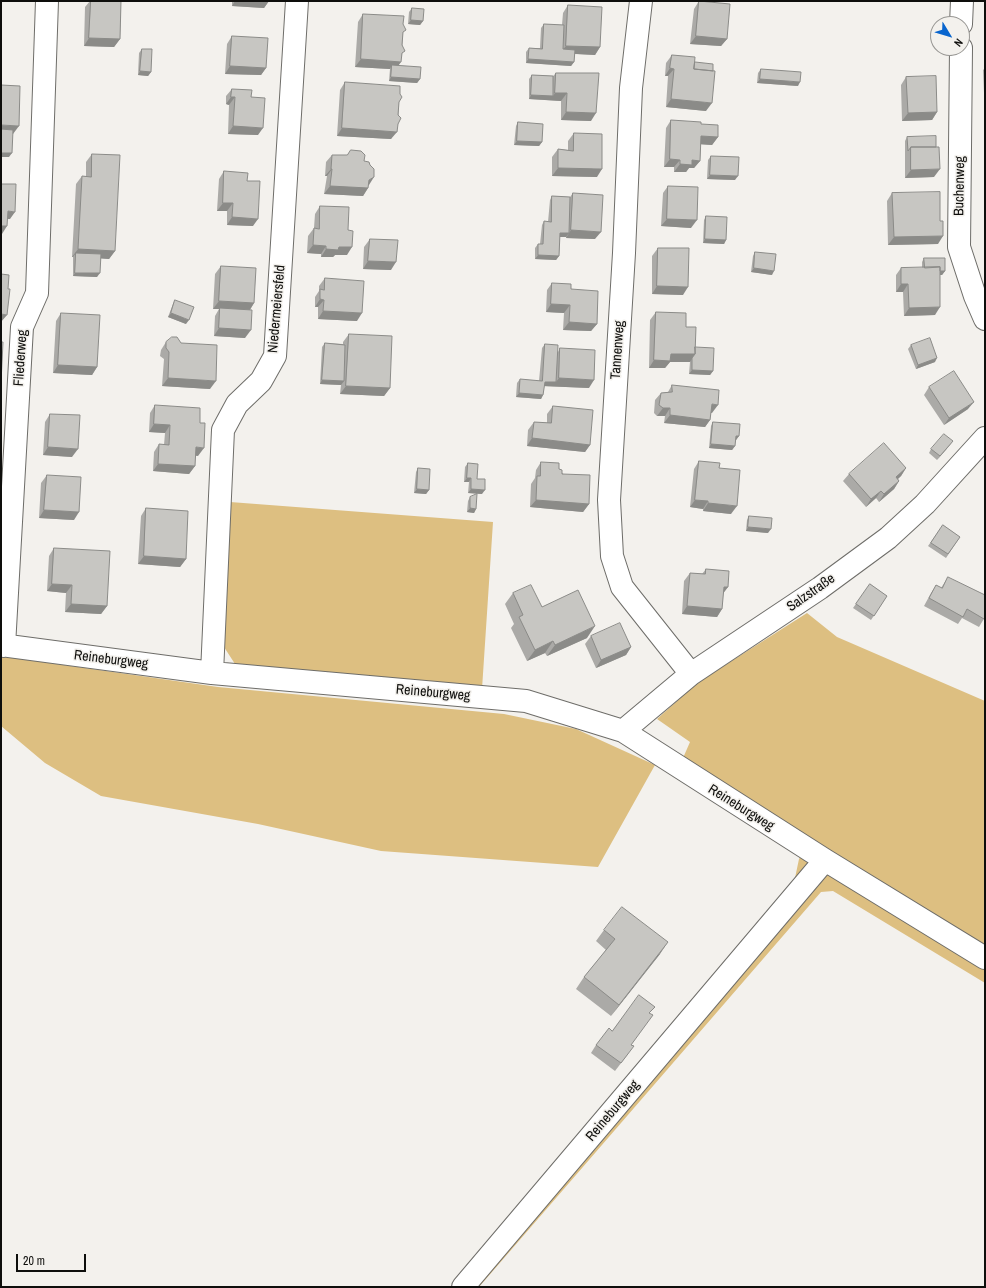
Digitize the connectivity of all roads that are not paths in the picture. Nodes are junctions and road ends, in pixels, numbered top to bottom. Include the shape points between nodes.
1 (47, 1) edge
2 (297, 1) edge
3 (641, 1) edge
4 (962, 1) edge
5 (961, 16) edge
6 (961, 56) edge
7 (985, 319) edge
8 (985, 438) edge
9 (3, 646) edge
10 (212, 673) junction
11 (691, 674) junction
12 (624, 731) junction
13 (825, 860) junction
14 (985, 958) edge
15 (463, 1287) edge

1 - 9 street, Fliederweg via 37,293 22,328
2 - 10 street, Niedermeiersfeld via 275,356 261,381 237,404 223,430
3 - 11 street, Tannenweg via 631,88 609,500 612,556 622,587
4 - 5 street
6 - 7 street, Buchenweg via 959,247
8 - 11 street, Salzstraße via 925,504 888,538 820,588
9 - 10 street, Reineburgweg
10 - 12 street, Reineburgweg via 526,701
11 - 12 street, Salzstraße
12 - 13 street, Reineburgweg
13 - 14 street, Reineburgweg
13 - 15 street, Reineburgweg

